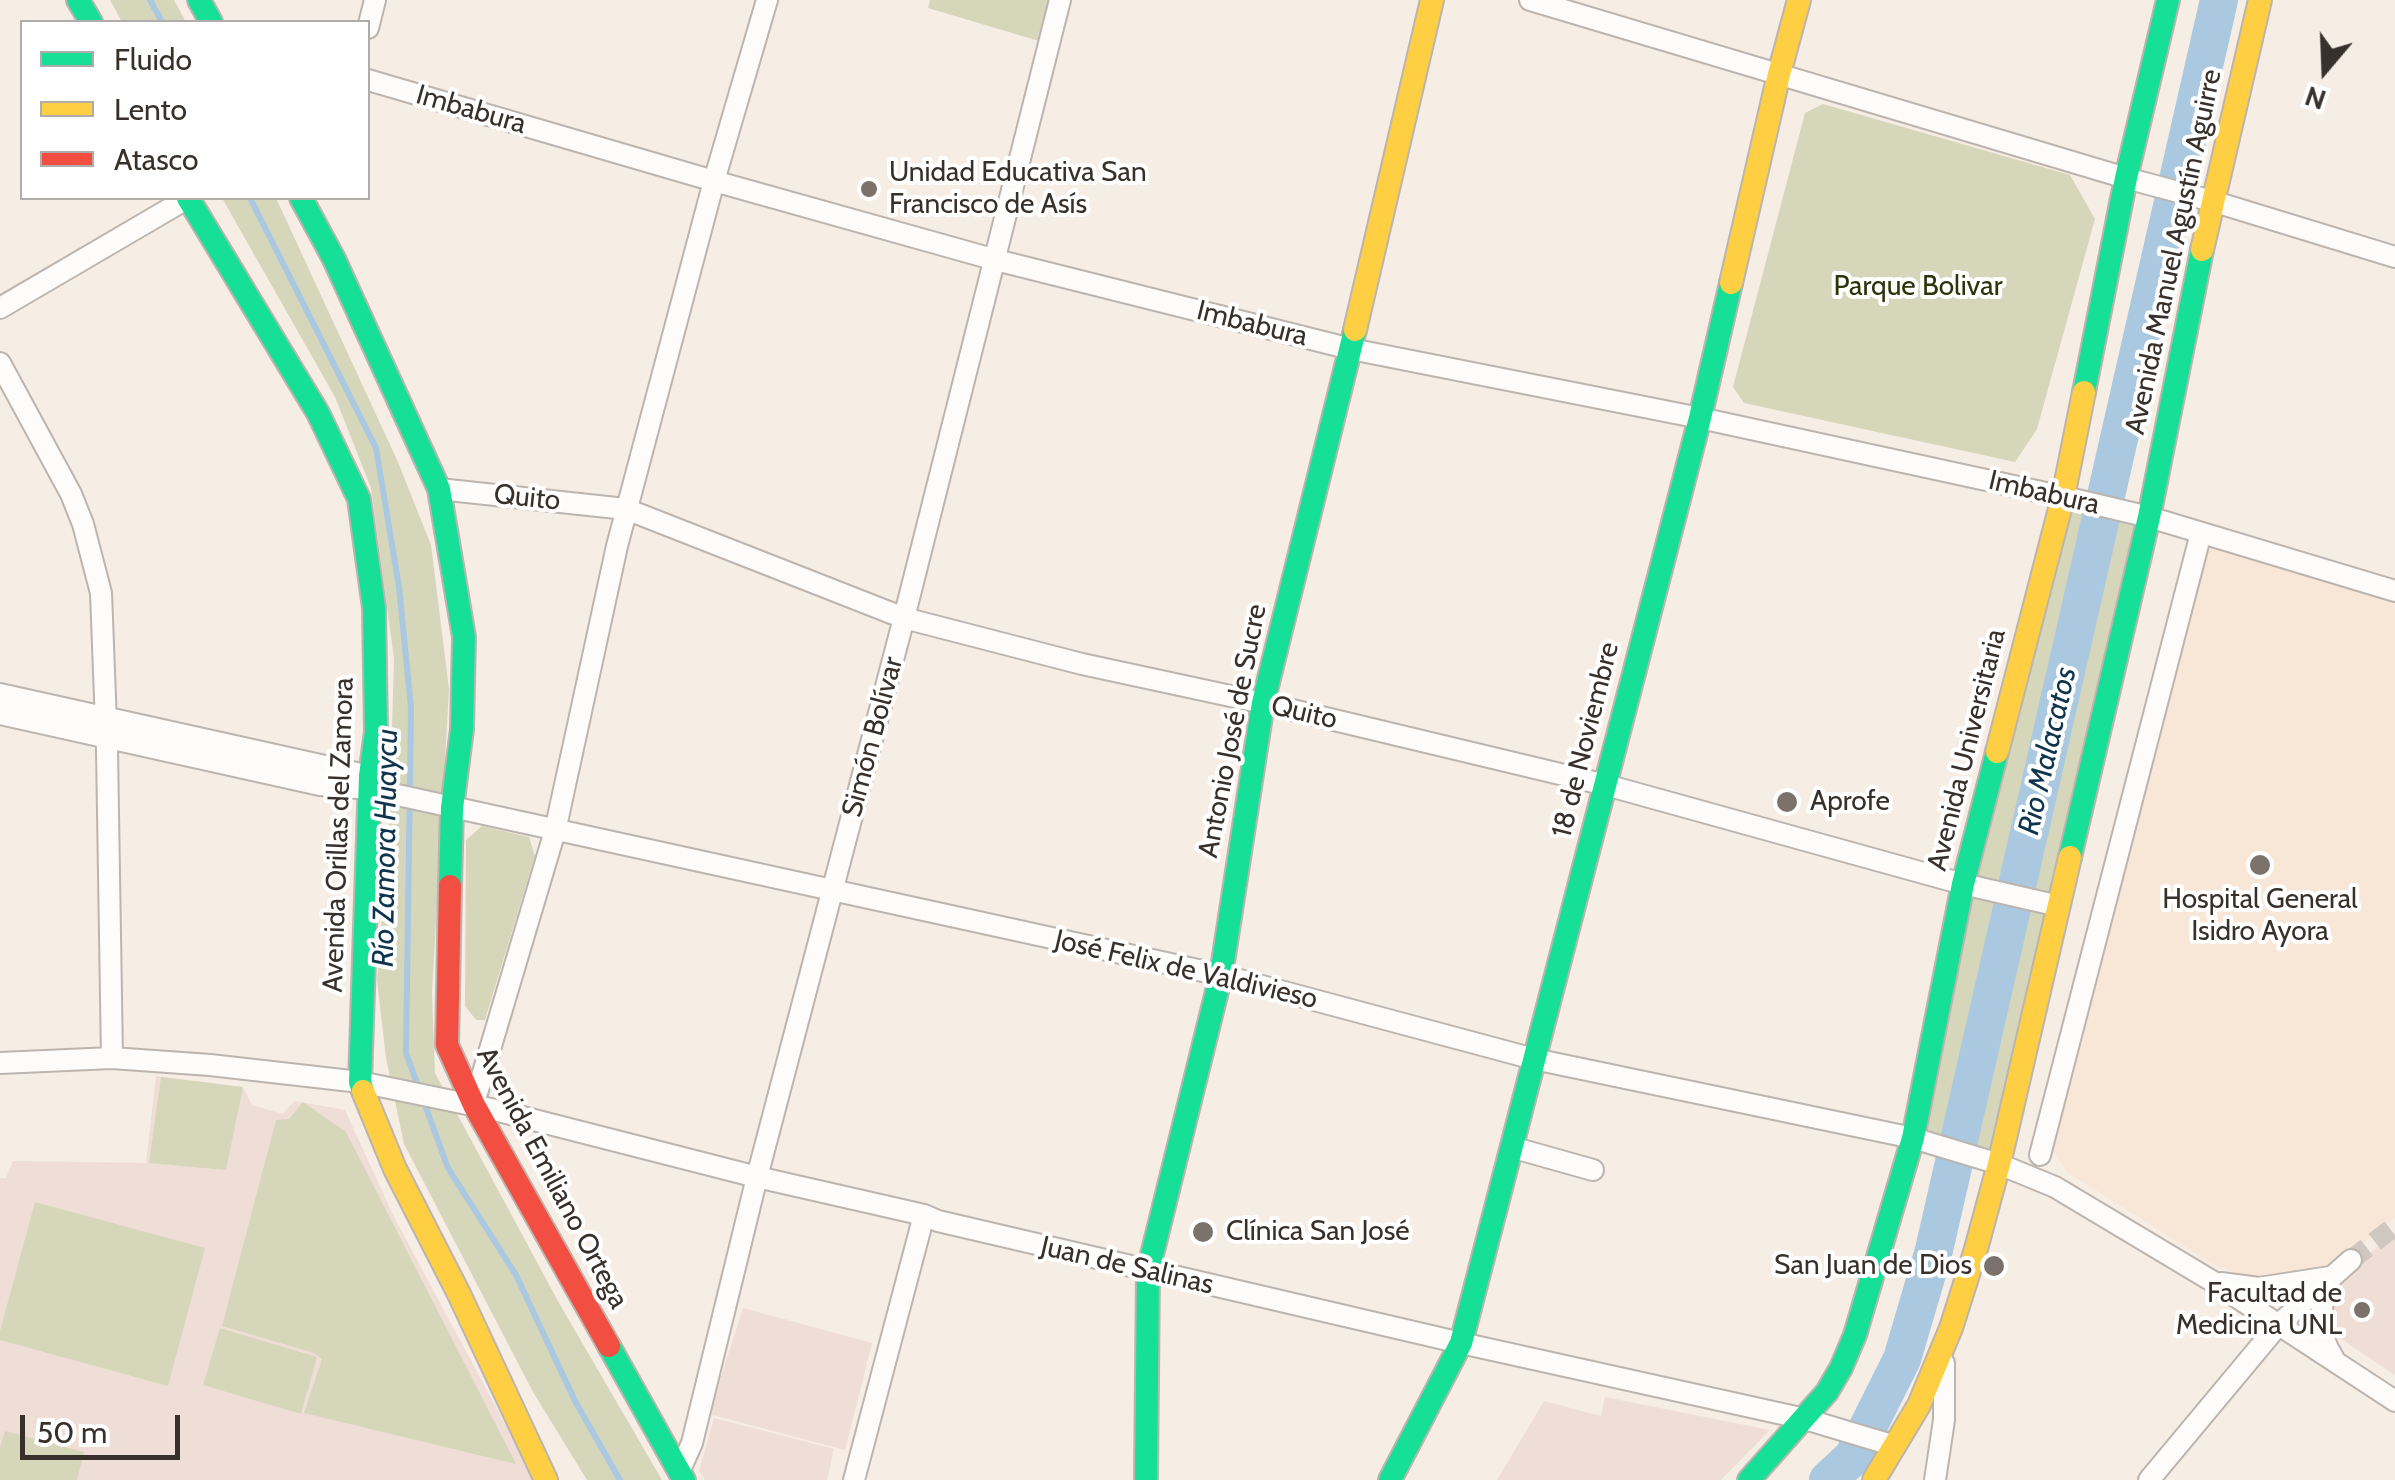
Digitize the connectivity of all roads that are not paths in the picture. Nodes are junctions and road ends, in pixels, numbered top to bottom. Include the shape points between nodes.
1 (768, 0) edge
2 (1060, 0) edge
3 (1432, 0) edge
4 (1530, 0) edge
5 (1799, 0) edge
6 (2168, 0) edge
7 (2260, 0) edge
8 (1780, 74) junction
9 (370, 81) edge
10 (2133, 180) junction
11 (714, 181) junction
12 (185, 200) edge
13 (189, 200) edge
14 (302, 200) edge
15 (319, 200) edge
16 (2209, 200) junction
17 (314, 221) junction
18 (2395, 257) edge
19 (996, 260) junction
20 (0, 308) edge
21 (1351, 348) junction
22 (0, 363) edge
23 (1700, 418) junction
24 (439, 489) junction
25 (2066, 498) junction
26 (626, 509) junction
27 (2146, 517) junction
28 (2202, 533) junction
29 (2395, 590) edge
30 (904, 618) junction
31 (0, 694) edge
32 (1263, 703) junction
33 (0, 714) edge
34 (107, 728) junction
35 (370, 783) junction
36 (1606, 785) junction
37 (452, 808) junction
38 (554, 831) junction
39 (1969, 885) junction
40 (832, 891) junction
41 (2052, 904) junction
42 (1221, 975) junction
43 (112, 1058) junction
44 (1534, 1059) junction
45 (0, 1062) edge
46 (360, 1082) junction
47 (474, 1105) junction
48 (2009, 1117) junction
49 (1917, 1140) junction
50 (1511, 1147) junction
51 (2040, 1155) junction
52 (1995, 1163) junction
53 (1593, 1170) dead end
54 (757, 1178) junction
55 (2049, 1184) junction
56 (924, 1214) junction
57 (2351, 1260) tunnel mouth
58 (1148, 1271) junction
59 (2332, 1276) junction
60 (2212, 1281) junction
61 (2279, 1324) junction
62 (1461, 1343) junction
63 (1944, 1343) junction
64 (2336, 1363) junction
65 (2395, 1402) edge
66 (1813, 1422) junction
67 (1889, 1444) junction
68 (681, 1476) edge
69 (546, 1480) edge
70 (854, 1480) edge
71 (1146, 1480) edge
72 (1390, 1480) edge
73 (1750, 1480) edge
74 (1874, 1480) edge
75 (1934, 1480) edge
76 (2149, 1480) edge

1 - 11 street
2 - 19 street, Simón Bolívar
3 - 21 main road, Antonio José de Sucre
4 - 8 street
5 - 8 main road, 18 de Noviembre
6 - 10 main road, Avenida Universitaria
7 - 16 main road, Avenida Manuel Agustín Aguirre
8 - 10 street
8 - 23 main road, 18 de Noviembre
9 - 11 street, Imbabura
10 - 16 street
10 - 25 main road, Avenida Universitaria
11 - 19 street, Imbabura
11 - 26 street
12 - 20 street
13 - 35 main road, Avenida Orillas del Zamora via 318,412 358,499 374,608
14 - 17 main road, Avenida Emiliano Ortega
15 - 17 street
16 - 18 street
16 - 27 main road, Avenida Manuel Agustín Aguirre
17 - 24 main road, Avenida Emiliano Ortega
19 - 21 street, Imbabura
19 - 30 street, Simón Bolívar
21 - 23 street, Imbabura
21 - 32 main road, Antonio José de Sucre
22 - 34 street via 83,524 101,592
23 - 25 street, Imbabura
23 - 36 main road, 18 de Noviembre
24 - 26 street, Quito
24 - 37 main road, Avenida Emiliano Ortega via 464,637
25 - 27 street, Imbabura
25 - 39 main road, Avenida Universitaria
26 - 30 street, Quito
26 - 38 street
27 - 28 street, Imbabura
27 - 41 main road, Avenida Manuel Agustín Aguirre
28 - 29 street, Imbabura
28 - 51 street
30 - 32 street, Quito
30 - 40 street, Simón Bolívar
31 - 34 street
32 - 36 street, Quito
32 - 42 main road, Antonio José de Sucre
33 - 34 street
34 - 35 street, José Felix de Valdivieso
34 - 43 street
35 - 37 street, José Felix de Valdivieso
35 - 46 main road, Avenida Orillas del Zamora
36 - 39 street, Quito
36 - 44 main road, 18 de Noviembre
37 - 38 street, José Felix de Valdivieso
37 - 47 main road, Avenida Emiliano Ortega via 447,1045
38 - 40 street, José Felix de Valdivieso
38 - 47 street
39 - 41 street, Quito
39 - 49 main road, Avenida Universitaria
40 - 42 street, José Felix de Valdivieso
40 - 54 street, Simón Bolívar
41 - 48 main road, Avenida Manuel Agustín Aguirre
42 - 44 street, José Felix de Valdivieso
42 - 58 main road, Antonio José de Sucre
43 - 45 street, Juan de Salinas
43 - 46 street, Juan de Salinas
44 - 49 street, José Felix de Valdivieso
44 - 50 main road, 18 de Noviembre
46 - 47 street, Juan de Salinas
46 - 69 main road, Avenida Orillas del Zamora via 395,1169
47 - 54 street, Juan de Salinas
47 - 68 main road, Avenida Emiliano Ortega
48 - 51 street
48 - 52 main road, Avenida Manuel Agustín Aguirre
49 - 52 street, José Felix de Valdivieso
49 - 66 main road, Avenida Universitaria via 1855,1335
50 - 53 street
50 - 62 main road, 18 de Noviembre
51 - 55 street
52 - 55 street, José Felix de Valdivieso
52 - 63 main road via 1976,1249
54 - 56 street, Juan de Salinas
54 - 68 street, Simón Bolívar
55 - 60 street, José Felix de Valdivieso
56 - 58 street, Juan de Salinas
56 - 70 street
57 - 59 street
58 - 62 street, Juan de Salinas
58 - 71 main road, Antonio José de Sucre
59 - 60 street via 2259,1288
59 - 61 street
59 - 64 street via 2320,1314 2324,1344
60 - 61 street, José Felix de Valdivieso
61 - 64 street, José Felix de Valdivieso
61 - 76 street
62 - 66 street, Juan de Salinas
62 - 72 main road, 18 de Noviembre
63 - 67 main road via 1919,1405
63 - 75 street via 1944,1420
64 - 65 street, José Felix de Valdivieso
66 - 67 street, Juan de Salinas
66 - 73 main road, Avenida Universitaria
67 - 74 main road

